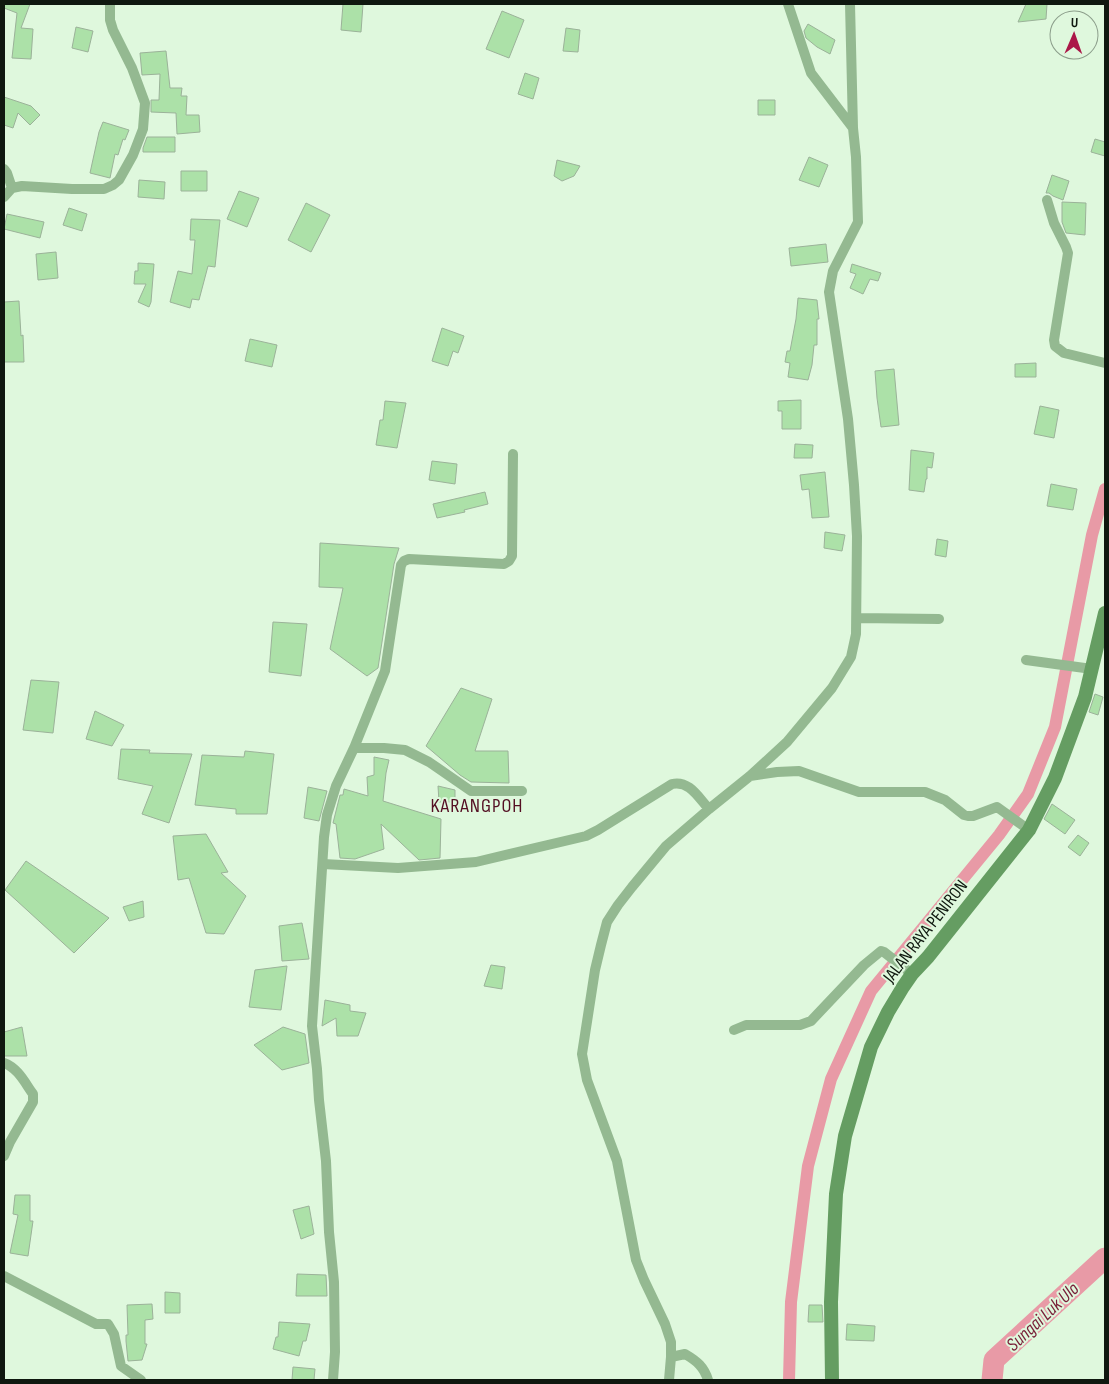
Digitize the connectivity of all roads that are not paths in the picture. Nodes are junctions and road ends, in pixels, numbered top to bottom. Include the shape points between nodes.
1 (110, 4) edge
2 (788, 4) edge
3 (850, 4) edge
4 (853, 128) junction
5 (4, 169) edge
6 (12, 188) junction
7 (4, 197) edge
8 (1047, 200) dead end
9 (1105, 363) edge
10 (513, 454) dead end
11 (1105, 613) edge
12 (857, 618) junction
13 (939, 619) dead end
14 (1026, 660) dead end
15 (1092, 669) junction
16 (354, 748) junction
17 (750, 776) junction
18 (522, 791) dead end
19 (708, 809) junction
20 (1029, 830) junction
21 (323, 864) junction
22 (906, 970) junction
23 (734, 1030) dead end
24 (4, 1064) edge
25 (4, 1156) edge
26 (4, 1276) edge
27 (671, 1357) junction
28 (141, 1380) edge
29 (333, 1380) edge
30 (669, 1380) edge
31 (708, 1380) edge
32 (832, 1380) edge

1 - 6 street via 113,30 145,100 144,124 133,155 119,180 109,188
2 - 4 street via 811,73
3 - 4 street
4 - 12 street via 858,222 833,271 830,292 854,485 858,536
5 - 6 street
6 - 7 street
8 - 9 street via 1068,253 1055,346 1064,353
10 - 16 street via 512,556 504,564 409,559 401,564 386,670
11 - 15 main road, JALAN RAYA PENIRON
12 - 13 street
12 - 17 street via 851,657 832,688 787,742
14 - 15 street
15 - 20 main road, JALAN RAYA PENIRON via 1055,778
16 - 18 street via 406,750 471,791
16 - 21 street via 336,786 328,815
17 - 19 street
17 - 20 street via 799,771 859,792 928,792 964,815 999,808
19 - 21 street via 688,786 676,783 586,836 476,862 398,868
19 - 27 street via 666,846 608,922 595,970 582,1054 587,1080 617,1161 636,1260 665,1324
20 - 22 main road, JALAN RAYA PENIRON via 928,957
21 - 29 street via 312,1026 334,1282
22 - 23 street via 881,951 808,1023 746,1025
22 - 32 main road, JALAN RAYA PENIRON via 871,1047 844,1136 836,1204 831,1302
24 - 25 street via 17,1072 34,1098
26 - 28 street via 96,1324 108,1324 114,1334 121,1366
27 - 30 street
27 - 31 street via 685,1354 695,1360 705,1370

